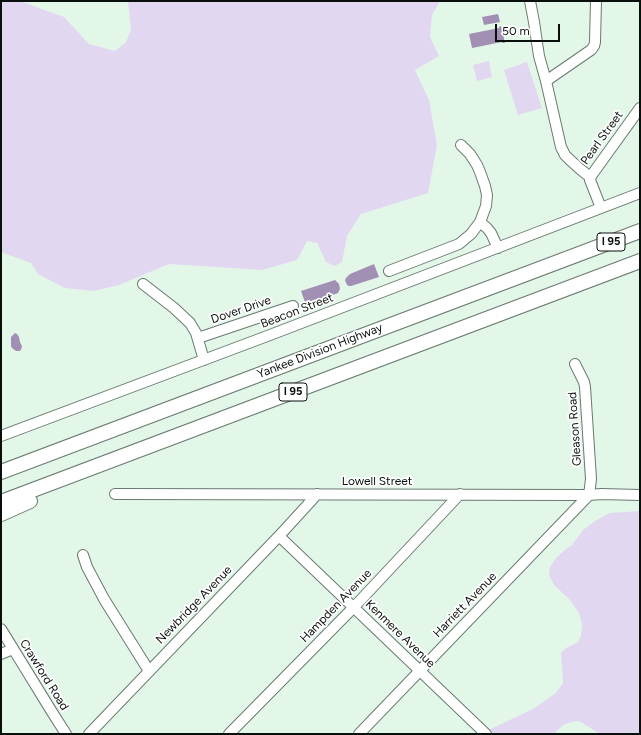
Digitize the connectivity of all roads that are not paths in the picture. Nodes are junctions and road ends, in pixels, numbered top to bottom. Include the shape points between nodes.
1 (530, 1) edge
2 (596, 1) edge
3 (546, 81) junction
4 (640, 108) edge
5 (461, 145) dead end
6 (590, 177) junction
7 (640, 193) edge
8 (601, 208) junction
9 (480, 222) junction
10 (640, 231) edge
11 (498, 248) junction
12 (640, 261) edge
13 (389, 271) dead end
14 (143, 284) dead end
15 (292, 306) dead end
16 (198, 338) junction
17 (204, 360) junction
18 (575, 364) dead end
19 (1, 436) edge
20 (149, 446) junction
21 (1, 472) edge
22 (115, 494) dead end
23 (317, 494) junction
24 (460, 494) junction
25 (589, 495) junction
26 (640, 495) edge
27 (1, 502) edge
28 (1, 514) edge
29 (279, 536) junction
30 (83, 555) dead end
31 (354, 607) junction
32 (1, 629) edge
33 (13, 649) junction
34 (1, 654) edge
35 (149, 671) junction
36 (420, 671) junction
37 (92, 733) edge
38 (66, 734) edge
39 (229, 734) edge
40 (359, 734) edge
41 (486, 734) edge

1 - 3 street via 538,53
2 - 3 street via 594,46
3 - 6 street via 562,150 574,165
4 - 6 street, Pearl Street
5 - 9 street via 477,164 485,186 486,204
6 - 8 street, Pearl Street
7 - 8 street, Beacon Street
8 - 11 street, Beacon Street
9 - 11 street via 491,233
9 - 13 street via 459,244
10 - 21 highway, Yankee Division Highway / I 95
11 - 17 street, Beacon Street
12 - 20 highway, I 95
14 - 16 street via 185,318
15 - 16 street, Dover Drive
16 - 17 street
17 - 19 street, Beacon Street
18 - 25 street, Gleason Road via 585,387 591,479
20 - 27 highway, I 95
20 - 28 highway
22 - 23 street, Lowell Street
23 - 24 street, Lowell Street
23 - 29 street, Newbridge Avenue
24 - 25 street, Lowell Street
24 - 31 street, Hampden Avenue
25 - 26 street, Lowell Street
25 - 36 street, Harriett Avenue
29 - 31 street, Kenmere Avenue
29 - 35 street, Newbridge Avenue
30 - 35 street via 104,599
31 - 36 street, Kenmere Avenue
31 - 39 street, Hampden Avenue
32 - 33 street, Crawford Road
33 - 34 street
33 - 38 street, Crawford Road
35 - 37 street, Newbridge Avenue
36 - 40 street, Harriett Avenue
36 - 41 street, Kenmere Avenue

